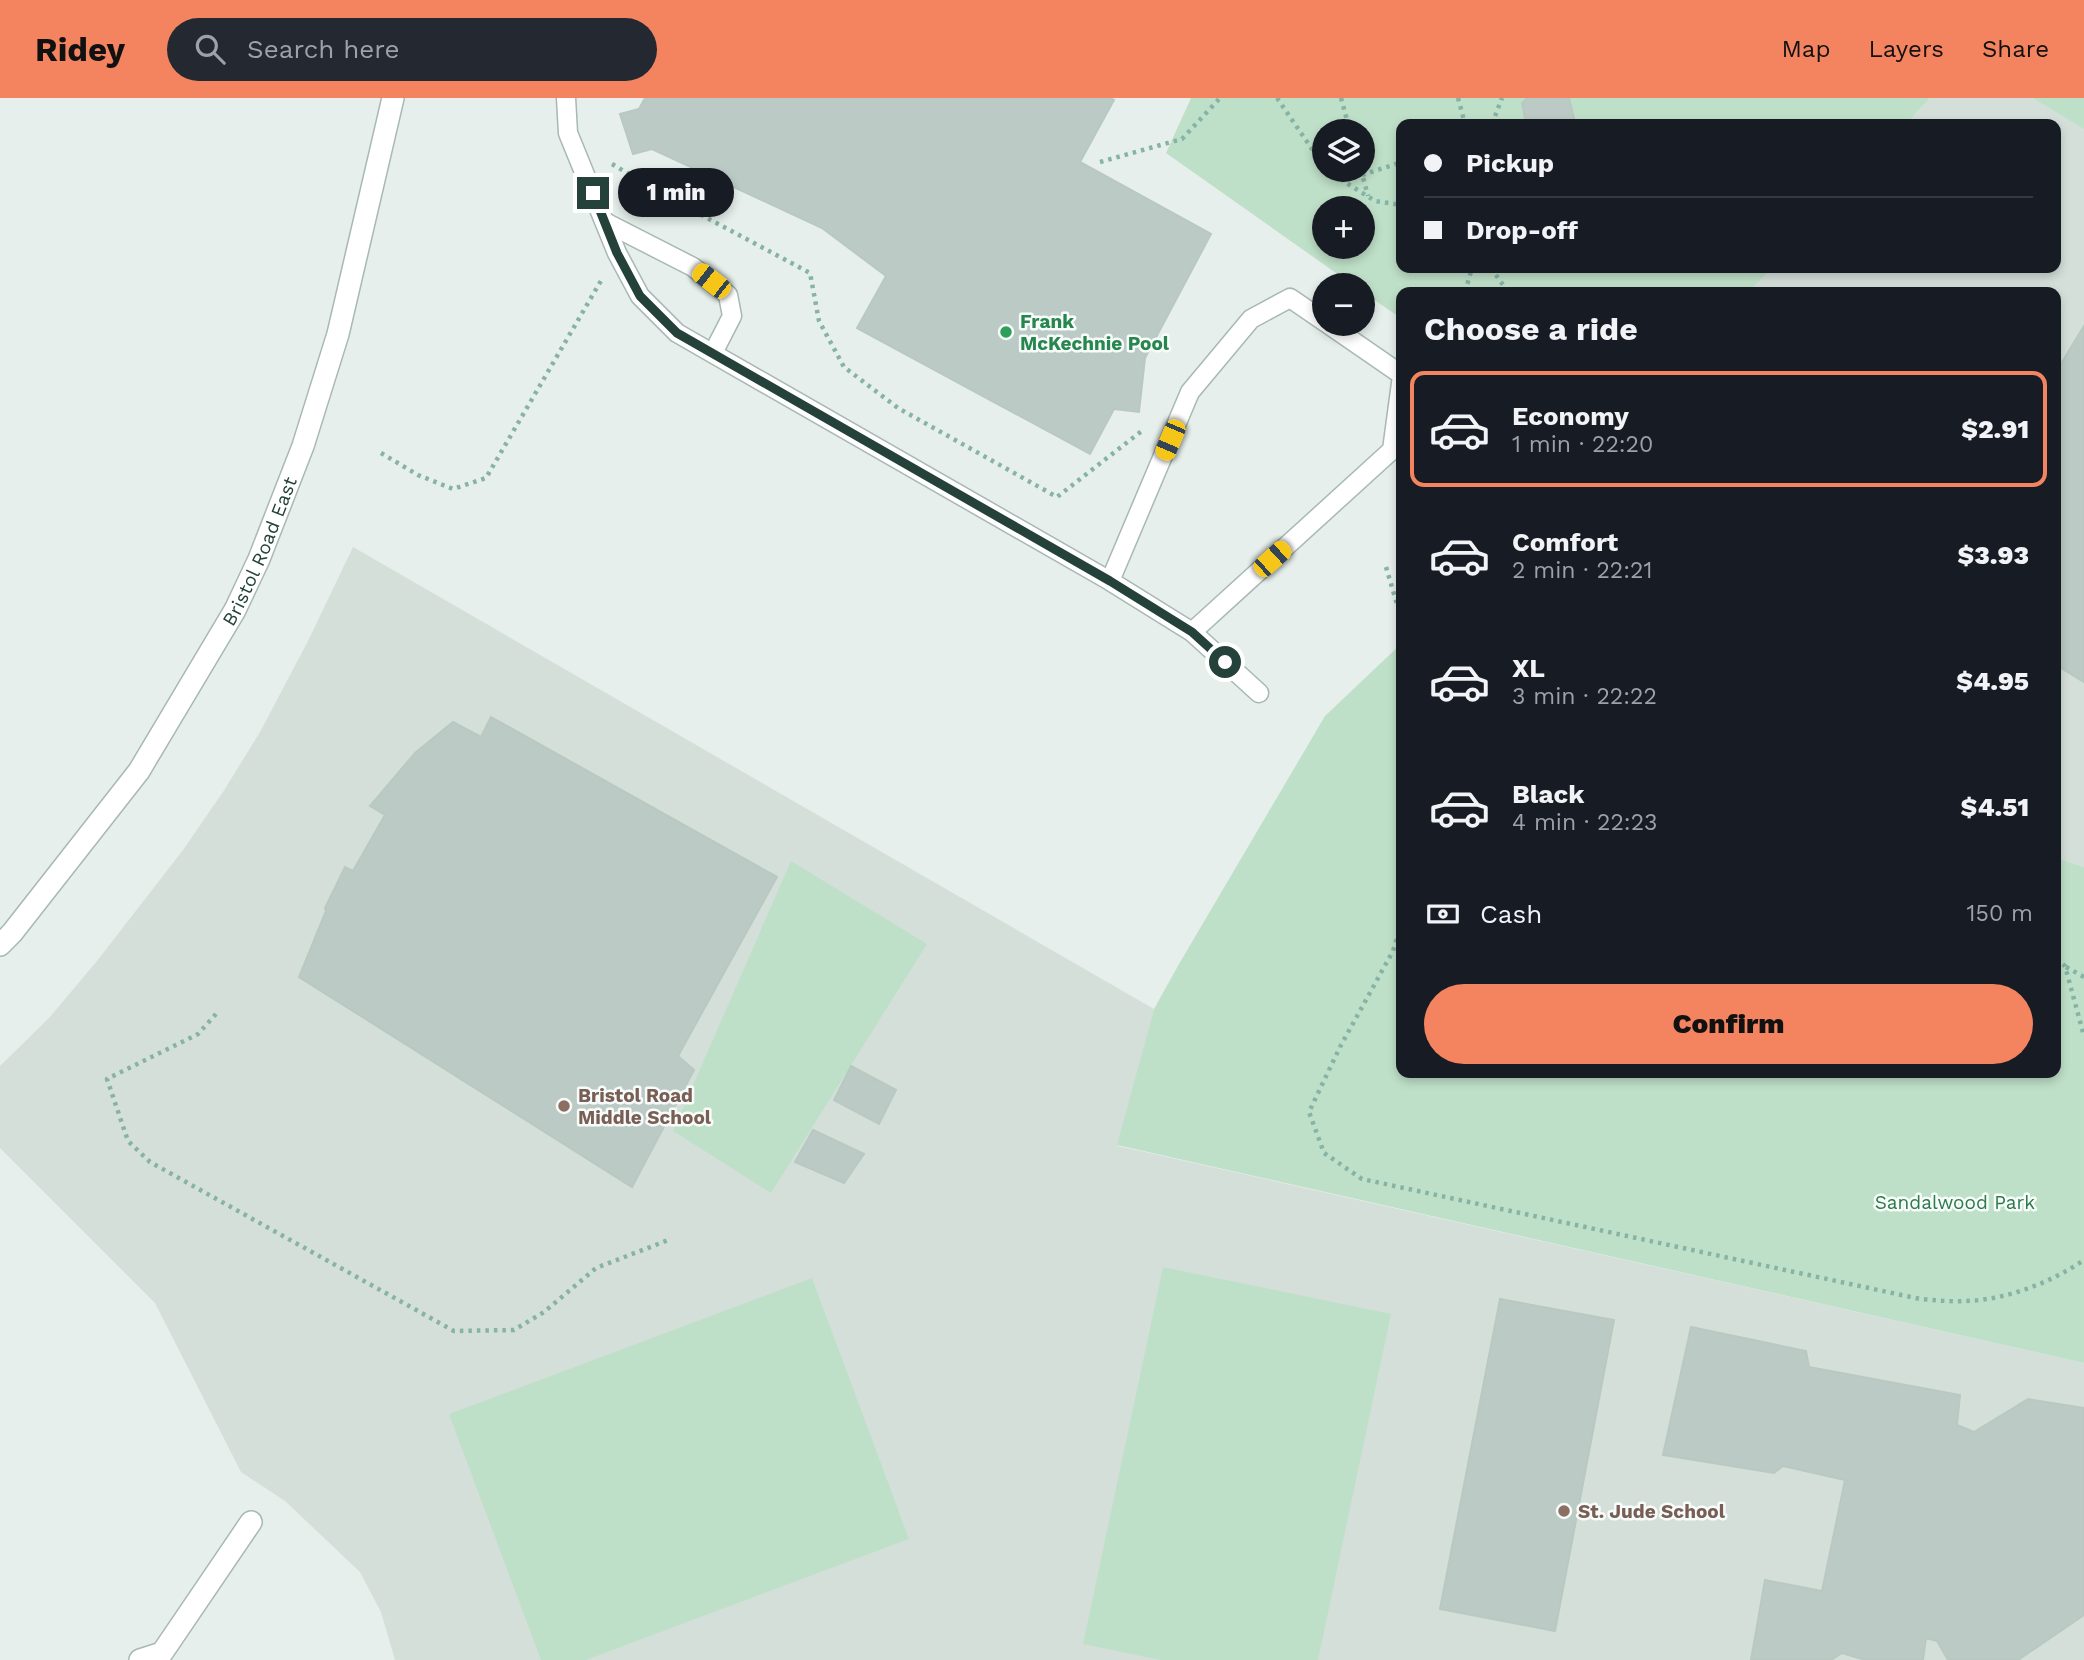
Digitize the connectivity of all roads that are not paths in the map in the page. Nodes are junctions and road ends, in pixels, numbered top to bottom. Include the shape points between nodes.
1 (393, 98) edge
2 (566, 98) edge
3 (605, 222) junction
4 (1312, 313) edge
5 (1345, 336) edge
6 (713, 353) junction
7 (1396, 372) edge
8 (1396, 420) edge
9 (1110, 581) junction
10 (1192, 632) junction
11 (1259, 693) dead end
12 (0, 945) edge
13 (251, 1522) dead end
14 (140, 1660) edge

1 - 12 street, Bristol Road East via 338,334 303,446 259,559 235,610 139,771
2 - 3 lane via 568,133
3 - 6 lane via 640,296 677,333
3 - 6 lane via 693,267 728,295 732,316
4 - 9 lane via 1290,298 1251,319 1190,392
5 - 7 lane
6 - 9 lane
8 - 10 lane via 1392,450
9 - 10 lane
10 - 11 lane
13 - 14 street via 162,1653

